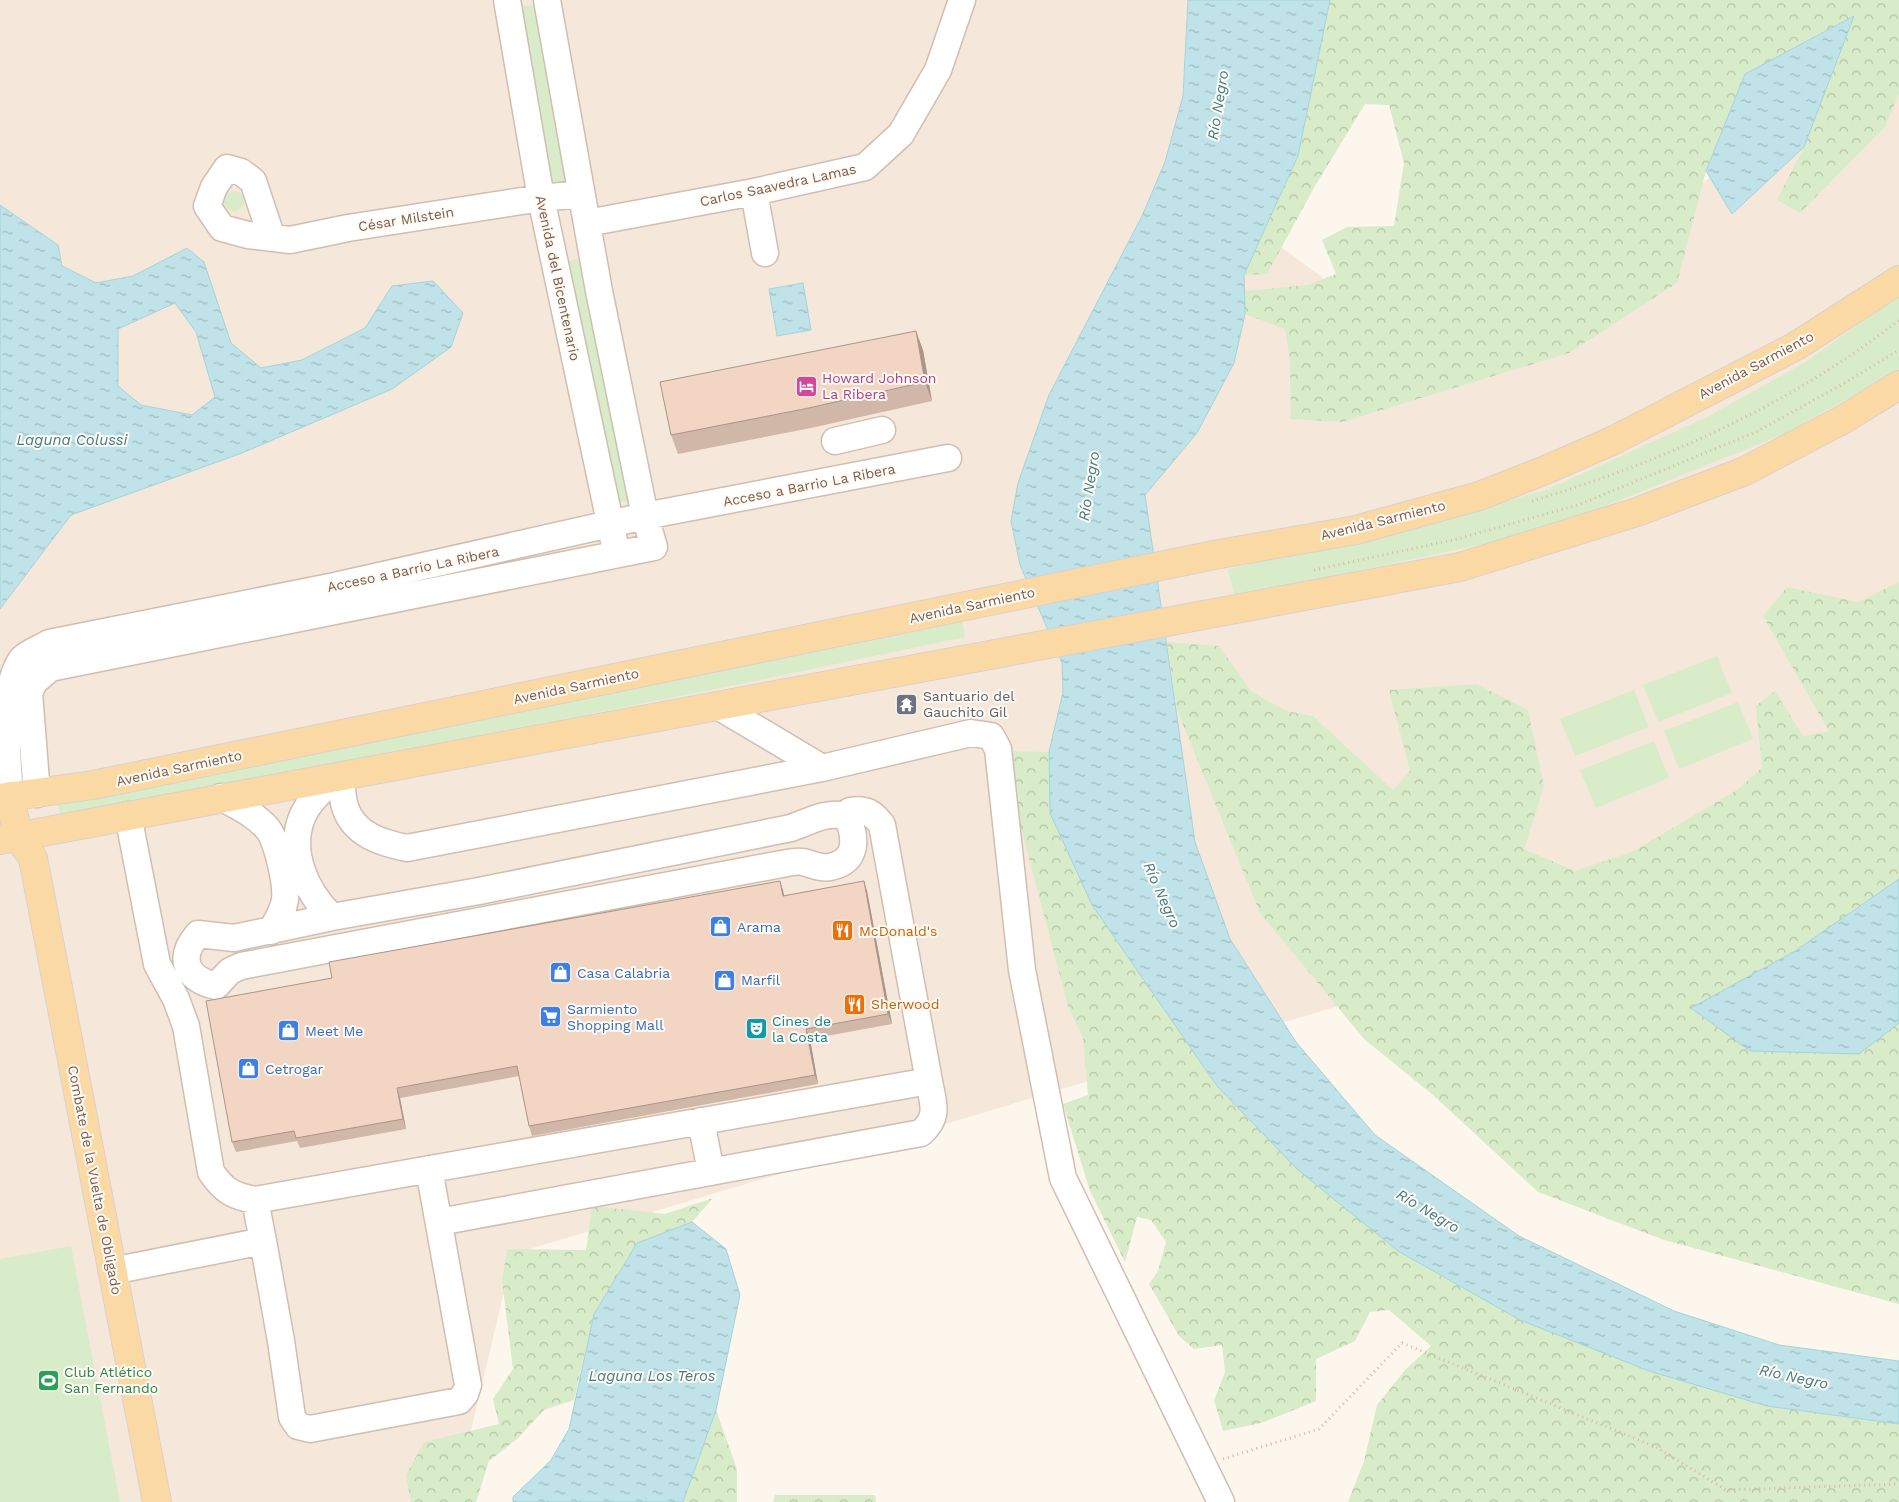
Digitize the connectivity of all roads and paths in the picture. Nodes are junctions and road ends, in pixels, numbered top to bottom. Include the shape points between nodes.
1 (507, 0) edge
2 (547, 0) edge
3 (962, 0) edge
4 (754, 192) junction
5 (581, 194) junction
6 (541, 198) junction
7 (588, 232) junction
8 (272, 238) dead end
9 (551, 251) junction
10 (765, 253) dead end
11 (1899, 280) edge
12 (1899, 350) edge
13 (1899, 385) edge
14 (882, 430) dead end
15 (835, 441) dead end
16 (948, 458) dead end
17 (645, 516) junction
18 (610, 525) junction
19 (617, 555) junction
20 (1312, 570) dead end
21 (335, 586) junction
22 (344, 611) junction
23 (718, 706) junction
24 (822, 768) junction
25 (339, 776) junction
26 (16, 796) edge
27 (221, 798) junction
28 (128, 815) junction
29 (847, 816) junction
30 (23, 842) edge
31 (479, 891) junction
32 (332, 917) junction
33 (480, 922) junction
34 (271, 931) junction
35 (201, 982) junction
36 (176, 999) junction
37 (929, 1081) junction
38 (701, 1121) junction
39 (429, 1169) junction
40 (711, 1172) junction
41 (255, 1200) junction
42 (439, 1222) junction
43 (263, 1241) junction
44 (112, 1271) junction
45 (1203, 1465) junction
46 (1899, 1484) edge
47 (157, 1502) edge
48 (1221, 1502) edge

1 - 6 street, Avenida del Bicentenario
2 - 5 street
3 - 4 street, Carlos Saavedra Lamas via 938,70 901,134 865,167
4 - 7 street, Carlos Saavedra Lamas
4 - 10 street
5 - 6 street, César Milstein
5 - 7 street
6 - 8 street, César Milstein via 290,240
6 - 9 street, Avenida del Bicentenario
7 - 9 street, Carlos Saavedra Lamas
7 - 17 street
9 - 18 street, Avenida del Bicentenario
11 - 26 main road, Avenida Sarmiento via 1796,346 1612,441 1479,496 1356,530 1214,555 93,785
12 - 20 path via 1756,432 1578,505 1457,539
13 - 23 main road via 1844,419 1745,471 1637,512 1460,567
14 - 15 street
16 - 17 street, Acceso a Barrio La Ribera
17 - 18 street, Acceso a Barrio La Ribera
17 - 19 street via 654,547
18 - 19 street, Avenida del Bicentenario
18 - 21 street, Acceso a Barrio La Ribera
19 - 22 street
21 - 22 street
21 - 26 street, Acceso a Barrio La Ribera via 49,643 23,658 4,687 2,705
22 - 26 street via 50,668 34,682 29,693
23 - 24 street
23 - 25 main road
24 - 25 street via 407,848 378,842 358,827 345,808
24 - 45 street via 971,733 991,736 998,749 1022,970 1063,1178
25 - 27 main road
25 - 32 street via 317,795 304,814 298,830 297,847 310,892
26 - 30 main road, Combate de la Vuelta de Obligado
27 - 28 main road
27 - 34 street via 250,812 268,828 276,846 285,898
28 - 30 main road
28 - 36 street via 157,964
29 - 31 street via 835,813 822,815 792,828
29 - 33 street via 854,838 853,850 844,860 830,867 787,863
29 - 37 street via 850,811 862,809 875,815 882,826
30 - 44 main road, Combate de la Vuelta de Obligado
31 - 32 street
31 - 33 street
32 - 34 street
33 - 35 street via 241,966 230,971 216,986
34 - 35 street via 234,938 198,934 189,945 186,956 192,974
35 - 36 street
36 - 41 street via 186,1026 211,1172 221,1186 238,1197
37 - 38 street
37 - 40 street via 934,1112 931,1124 921,1133
38 - 39 street
38 - 40 street
39 - 41 street
39 - 42 street
40 - 42 street
41 - 43 street
42 - 43 street via 468,1385 465,1394 459,1401 310,1429 298,1426 292,1417
43 - 44 street
44 - 47 main road, Combate de la Vuelta de Obligado
45 - 46 path via 1319,1429 1402,1343 1656,1446 1726,1490
45 - 48 street

